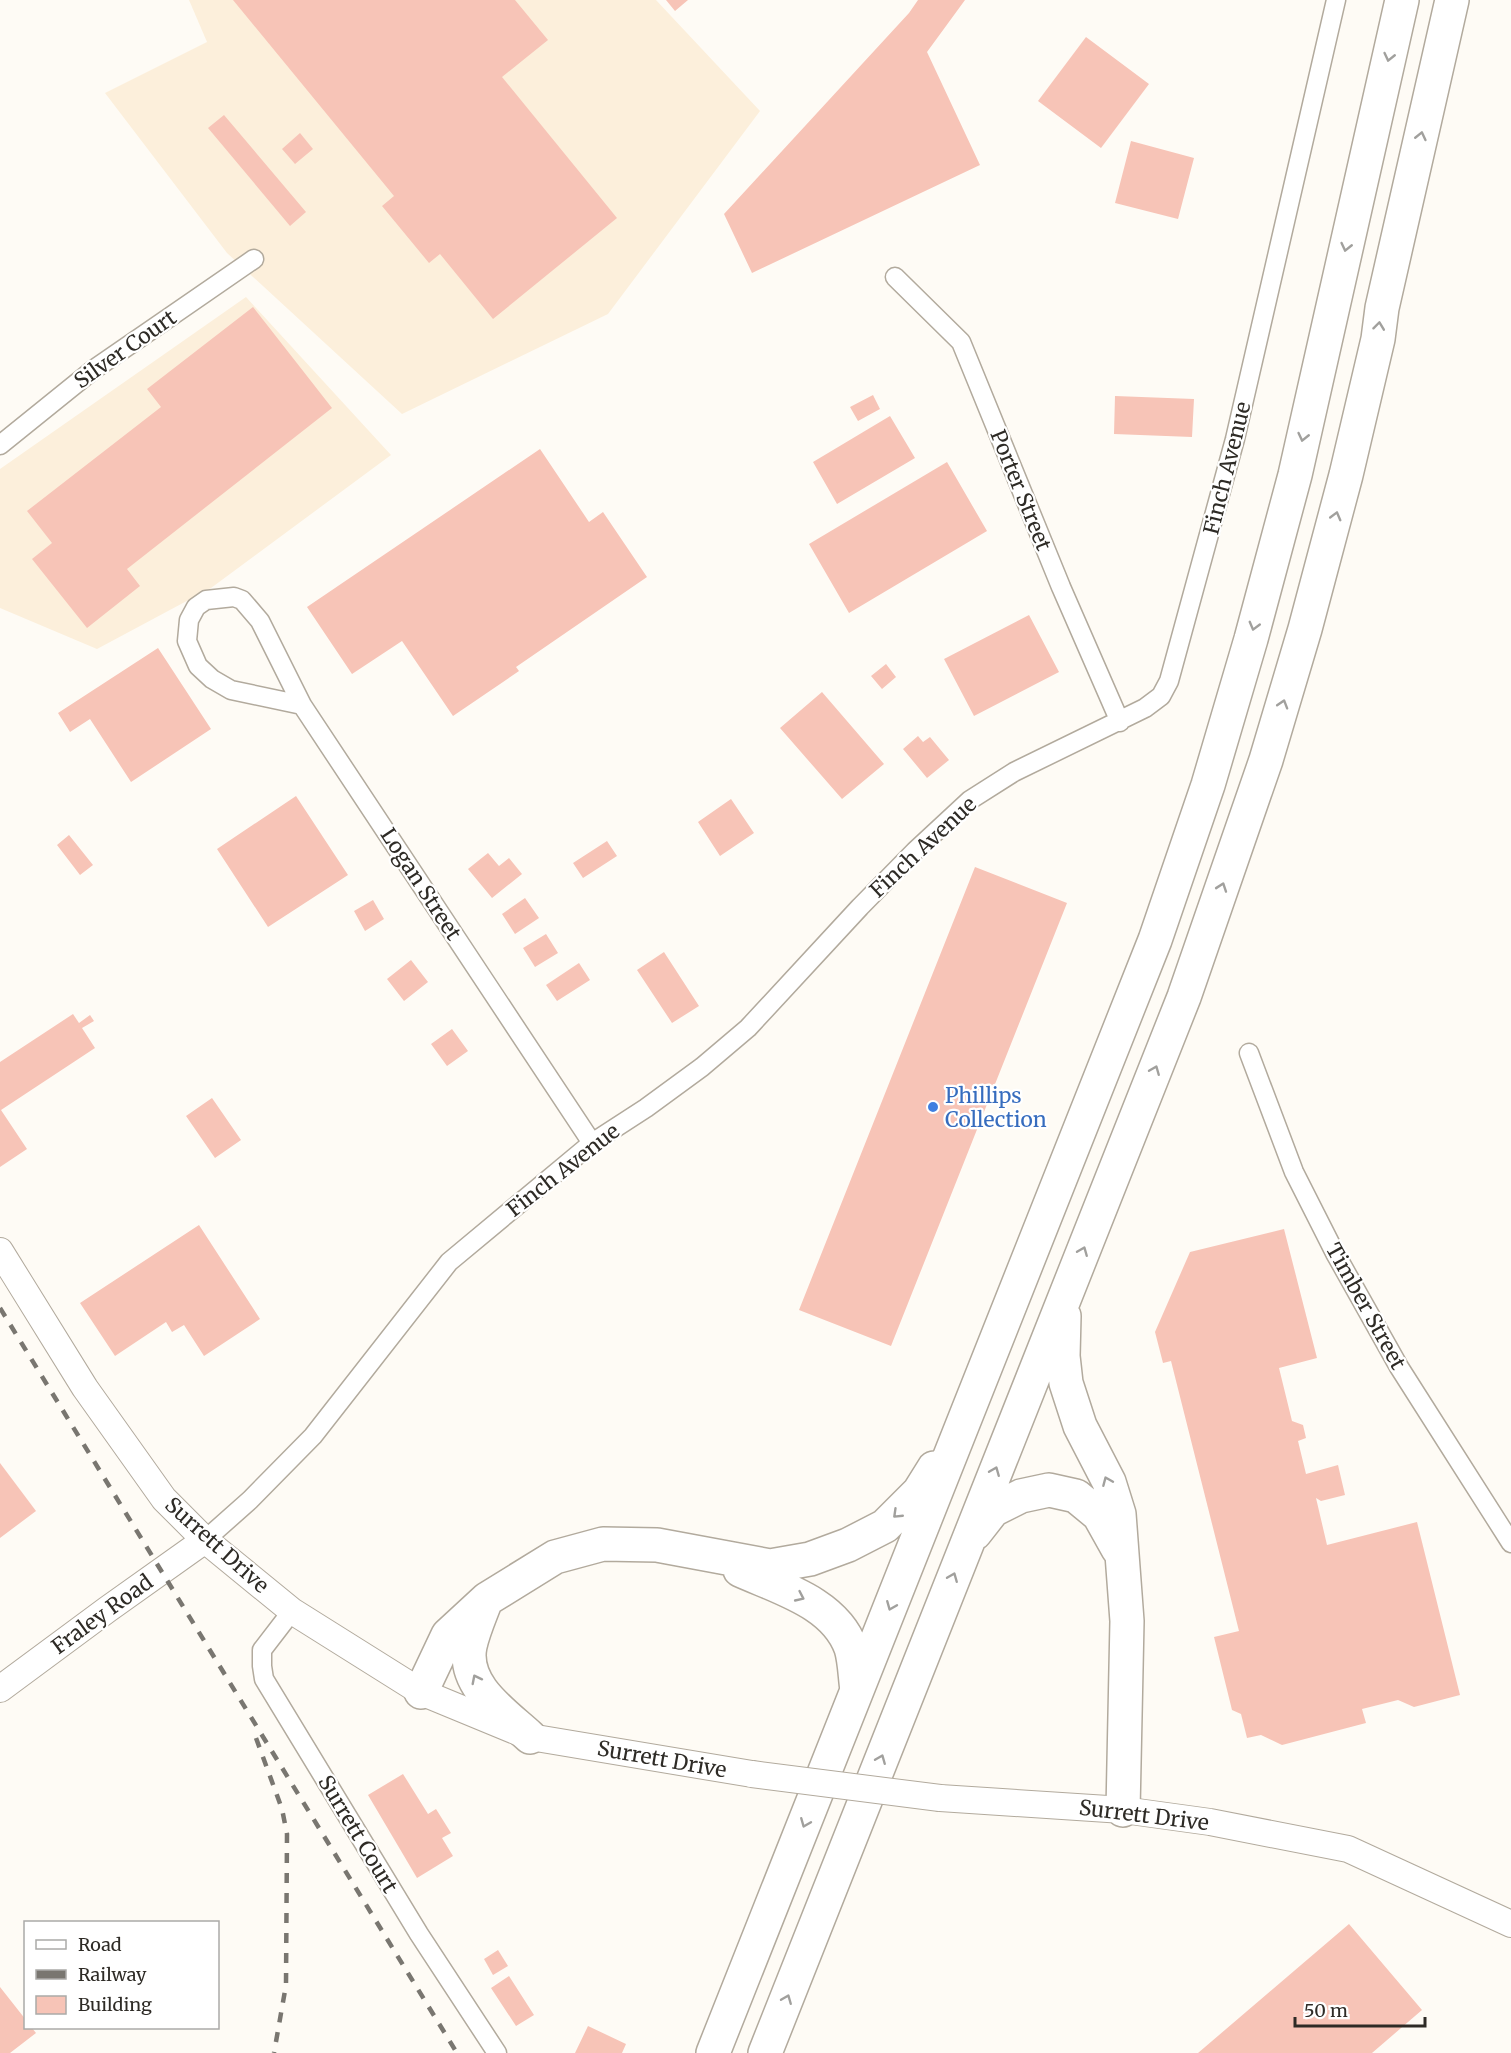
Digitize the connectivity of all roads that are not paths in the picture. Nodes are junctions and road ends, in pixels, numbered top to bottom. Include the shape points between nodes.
1 (1336, 0) edge
2 (1402, 0) edge
3 (1452, 0) edge
4 (254, 259) dead end
5 (895, 277) dead end
6 (0, 445) edge
7 (302, 705) junction
8 (1120, 722) junction
9 (1249, 1053) dead end
10 (592, 1143) junction
11 (0, 1251) edge
12 (1065, 1297) junction
13 (966, 1415) junction
14 (205, 1540) junction
15 (1511, 1543) edge
16 (965, 1545) junction
17 (708, 1555) junction
18 (1123, 1558) junction
19 (486, 1599) junction
20 (292, 1611) junction
21 (0, 1689) edge
22 (857, 1690) junction
23 (421, 1692) junction
24 (530, 1737) junction
25 (1123, 1810) junction
26 (1511, 1924) edge
27 (497, 2053) edge
28 (713, 2053) edge
29 (765, 2053) edge

1 - 8 street, Finch Avenue via 1235,439 1169,681 1161,696
2 -> 13 highway via 1295,475 1208,785 1155,940
12 -> 3 highway via 1184,997 1266,760 1347,476
4 - 6 street, Silver Court via 93,370
5 - 8 street, Porter Street via 961,342
7 - 7 street, Logan Street via 260,621 242,600 206,600 196,608 189,620 187,641 198,666 212,679 231,690
7 - 10 street, Logan Street
8 - 10 street, Finch Avenue via 1014,772 970,800 860,907 748,1029 683,1081
9 - 15 street, Timber Street via 1294,1172 1335,1253 1399,1367
10 - 14 street, Finch Avenue via 449,1262 313,1436
11 - 14 street, Surrett Drive via 121,1440 164,1499
16 -> 12 highway
18 -> 12 highway via 1119,1514 1109,1482 1080,1426 1066,1383
13 -> 17 highway via 919,1492 885,1526 848,1545 770,1566
13 -> 22 highway
14 - 20 street, Surrett Drive
14 - 21 street, Fraley Road
16 - 18 highway via 993,1510 1021,1496 1049,1490 1076,1496 1099,1515
29 -> 16 highway
17 - 19 highway via 657,1545 603,1544 555,1557
17 -> 22 highway via 813,1603 839,1626 851,1649
18 - 25 highway via 1127,1621
19 - 23 highway via 448,1635
24 -> 19 highway via 491,1702 471,1670 470,1648
20 - 23 street, Surrett Drive
20 - 27 street, Surrett Court via 262,1650 264,1679 419,1934
22 -> 28 highway
23 - 24 street, Surrett Drive
24 - 25 street, Surrett Drive, bridge via 752,1774 940,1798
25 - 26 street, Surrett Drive via 1210,1822 1348,1849

